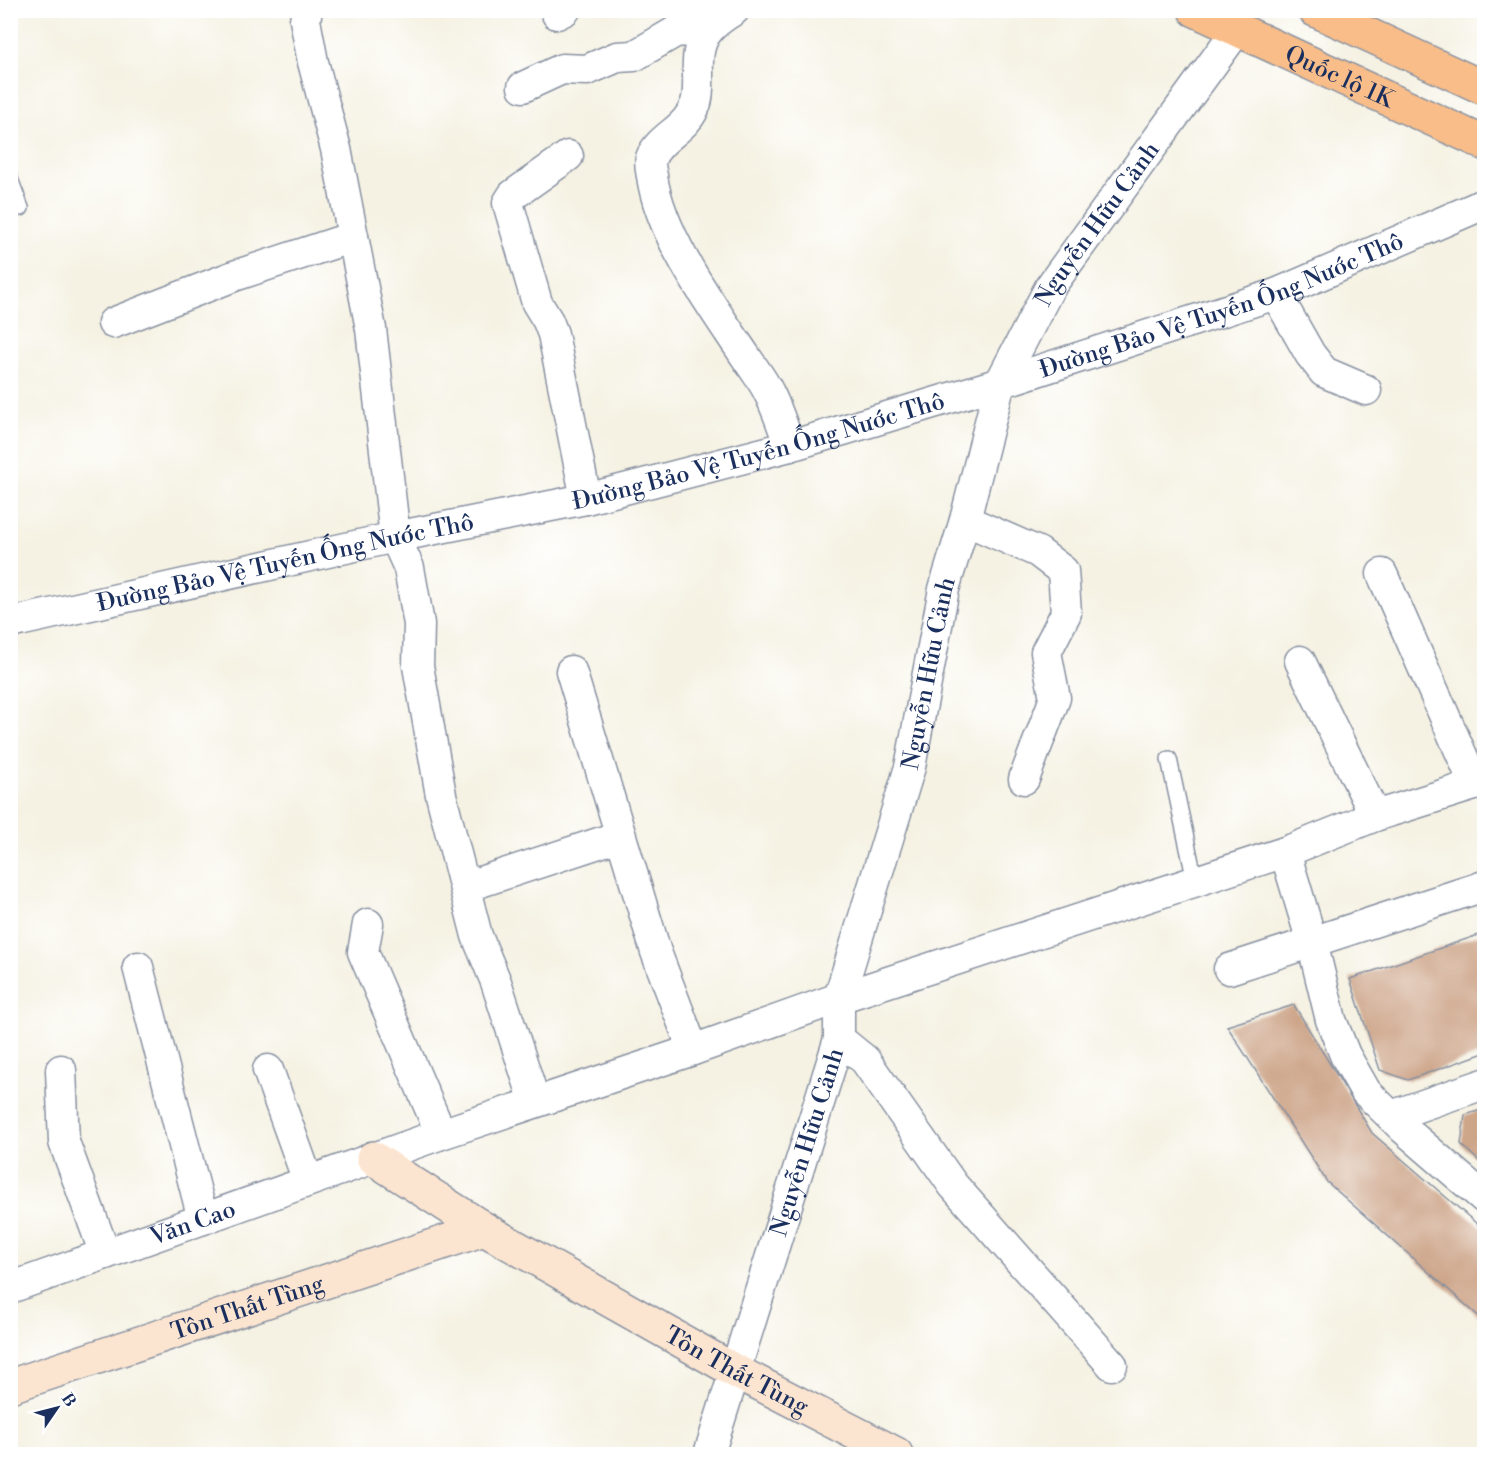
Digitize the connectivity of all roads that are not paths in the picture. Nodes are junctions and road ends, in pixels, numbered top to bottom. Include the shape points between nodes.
1 (307, 10) edge
2 (1195, 10) edge
3 (1316, 10) edge
4 (717, 19) edge
5 (1237, 30) junction
6 (523, 87) dead end
7 (1485, 88) edge
8 (1485, 143) edge
9 (568, 156) dead end
10 (10, 179) edge
11 (1485, 204) edge
12 (21, 208) dead end
13 (353, 237) junction
14 (1276, 294) junction
15 (113, 323) dead end
16 (1000, 383) junction
17 (1366, 390) dead end
18 (790, 446) junction
19 (586, 499) junction
20 (964, 520) junction
21 (395, 537) junction
22 (1382, 574) dead end
23 (10, 623) edge
24 (1300, 661) dead end
25 (571, 671) dead end
26 (1169, 759) dead end
27 (1024, 779) dead end
28 (1480, 783) edge
29 (1375, 816) junction
30 (620, 836) junction
31 (1285, 852) junction
32 (1195, 881) junction
33 (1485, 886) edge
34 (465, 887) junction
35 (368, 924) dead end
36 (1312, 942) junction
37 (138, 967) dead end
38 (1229, 969) dead end
39 (839, 998) junction
40 (839, 1039) junction
41 (693, 1050) junction
42 (61, 1070) dead end
43 (268, 1070) dead end
44 (1485, 1084) edge
45 (535, 1102) junction
46 (1391, 1116) junction
47 (441, 1134) junction
48 (373, 1158) junction
49 (308, 1181) junction
50 (1485, 1198) edge
51 (203, 1219) junction
52 (484, 1229) junction
53 (105, 1254) junction
54 (10, 1288) edge
55 (1112, 1365) dead end
56 (735, 1371) junction
57 (10, 1386) edge
58 (709, 1455) edge
59 (896, 1455) edge

1 - 13 street via 305,20 313,62 336,149
2 - 5 main road, Quốc lộ 1K
3 - 7 main road, Quốc lộ 1K
4 - 6 street via 675,32 634,56 617,57 587,70 562,69
4 - 18 street via 697,56 699,86 690,117 656,148 650,160 653,184 664,221 706,297 769,392
5 - 8 main road, Quốc lộ 1K
5 - 16 street, Nguyễn Hữu Cảnh via 1050,287
9 - 19 street via 513,195 508,203 537,303 553,334
10 - 12 lane
11 - 14 street, Đường Bảo Vệ Tuyến Ống Nước Thô
13 - 15 street via 234,276
13 - 21 street via 371,329
14 - 16 street, Đường Bảo Vệ Tuyến Ống Nước Thô
14 - 17 street via 1324,372
16 - 18 street, Đường Bảo Vệ Tuyến Ống Nước Thô
16 - 20 street, Nguyễn Hữu Cảnh
18 - 19 street, Đường Bảo Vệ Tuyến Ống Nước Thô
19 - 21 street, Đường Bảo Vệ Tuyến Ống Nước Thô
20 - 27 street via 1038,552 1063,571 1066,613 1046,652 1055,698
20 - 39 street, Nguyễn Hữu Cảnh via 944,589 910,767
21 - 23 street, Đường Bảo Vệ Tuyến Ống Nước Thô
21 - 34 street via 409,568 419,624 418,666 439,783
22 - 28 street
24 - 29 street
25 - 30 street
26 - 32 lane
28 - 29 street, Văn Cao
29 - 31 street, Văn Cao
30 - 34 street
30 - 41 street via 656,952
31 - 32 street, Văn Cao
31 - 36 street
32 - 39 street, Văn Cao
33 - 36 street
34 - 45 street via 477,936
35 - 47 street via 363,952
36 - 38 street
36 - 46 street via 1331,1020 1345,1055 1366,1092
37 - 51 street
39 - 40 street, Nguyễn Hữu Cảnh
39 - 41 street, Văn Cao
40 - 55 street via 865,1060 953,1185
40 - 56 street, Nguyễn Hữu Cảnh
41 - 45 street, Văn Cao
42 - 53 street via 64,1142
43 - 49 street
44 - 46 street
45 - 47 street, Văn Cao
46 - 50 street
47 - 48 street, Văn Cao
48 - 49 street, Văn Cao
48 - 52 street, Tôn Thất Tùng
49 - 51 street, Văn Cao
51 - 53 street, Văn Cao
52 - 56 street, Tôn Thất Tùng
52 - 57 street, Tôn Thất Tùng
53 - 54 street, Văn Cao
56 - 58 street, Nguyễn Hữu Cảnh
56 - 59 street, Tôn Thất Tùng

